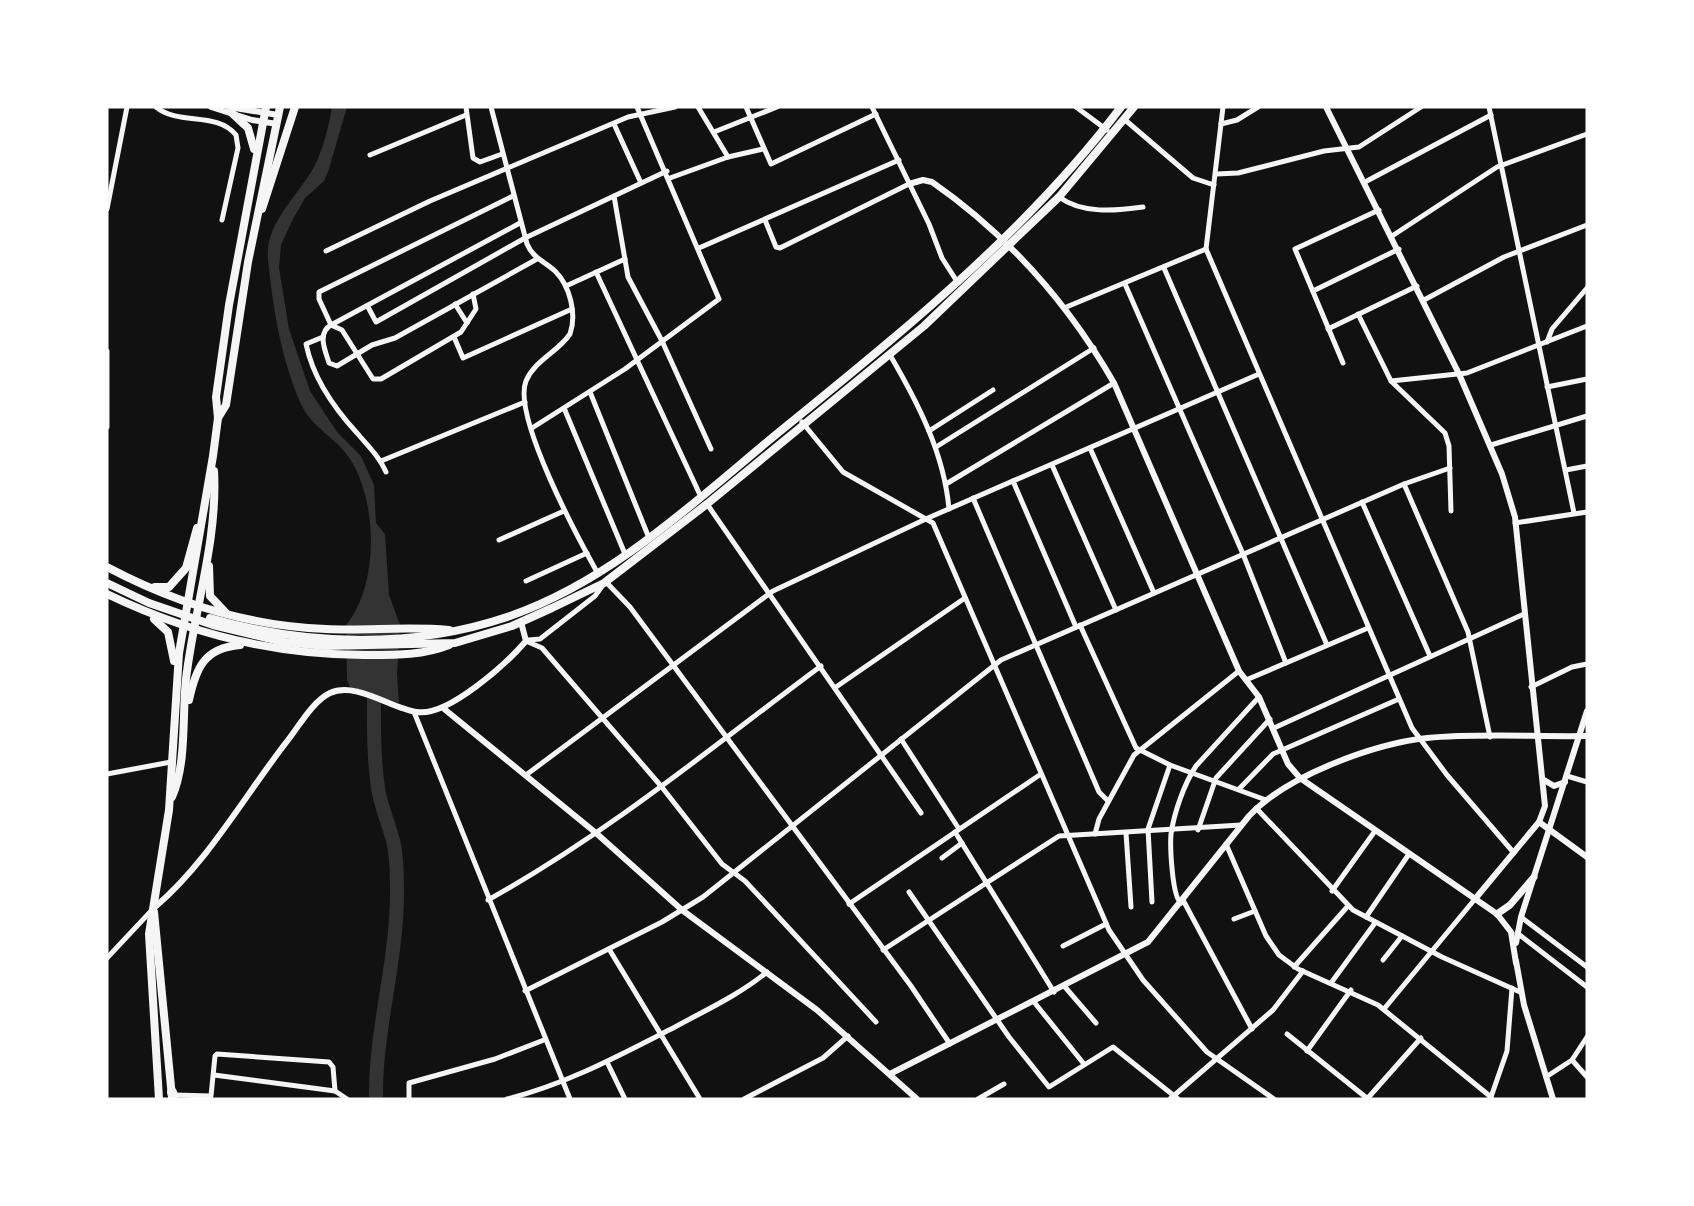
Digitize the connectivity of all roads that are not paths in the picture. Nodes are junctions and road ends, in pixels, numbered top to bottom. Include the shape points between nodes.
1 (127, 107) edge
2 (156, 107) edge
3 (211, 107) edge
4 (295, 107) edge
5 (466, 107) edge
6 (491, 107) edge
7 (637, 107) edge
8 (675, 107) edge
9 (698, 107) edge
10 (746, 107) edge
11 (777, 107) edge
12 (872, 107) edge
13 (1076, 107) edge
14 (1121, 107) edge
15 (1133, 107) edge
16 (1223, 107) edge
17 (1258, 107) edge
18 (1326, 107) edge
19 (1421, 107) edge
20 (1489, 107) edge
21 (233, 109) edge
22 (264, 114) edge
23 (876, 114) junction
24 (278, 115) edge
25 (466, 115) junction
26 (641, 115) junction
27 (1491, 115) junction
28 (750, 117) junction
29 (1124, 119) junction
30 (614, 124) junction
31 (1221, 124) junction
32 (714, 132) junction
33 (1108, 132) junction
34 (1587, 134) edge
35 (1347, 148) junction
36 (763, 149) junction
37 (502, 154) junction
38 (370, 155) dead end
39 (728, 157) junction
40 (899, 160) junction
41 (253, 165) junction
42 (1501, 166) junction
43 (506, 168) junction
44 (668, 174) junction
45 (1216, 174) junction
46 (1365, 182) junction
47 (641, 183) junction
48 (909, 184) junction
49 (1214, 185) junction
50 (513, 196) junction
51 (614, 196) junction
52 (1059, 197) junction
53 (1143, 207) dead end
54 (107, 209) edge
55 (1379, 209) junction
56 (765, 219) junction
57 (222, 220) dead end
58 (520, 223) junction
59 (256, 225) junction
60 (1587, 225) edge
61 (1392, 236) junction
62 (524, 238) junction
63 (1003, 239) junction
64 (1011, 246) junction
65 (699, 248) junction
66 (1206, 249) junction
67 (1399, 249) junction
68 (326, 251) dead end
69 (1519, 251) junction
70 (537, 259) junction
71 (625, 259) junction
72 (1164, 268) junction
73 (596, 272) junction
74 (958, 283) junction
75 (1125, 284) junction
76 (566, 286) junction
77 (1417, 286) junction
78 (1587, 288) edge
79 (1313, 291) junction
80 (473, 294) junction
81 (1424, 300) junction
82 (455, 304) junction
83 (368, 307) junction
84 (1064, 308) junction
85 (572, 309) junction
86 (1358, 314) junction
87 (467, 323) junction
88 (331, 325) junction
89 (1587, 326) edge
90 (1328, 329) junction
91 (323, 337) junction
92 (454, 337) junction
93 (662, 341) junction
94 (1547, 342) junction
95 (1538, 345) junction
96 (1094, 348) junction
97 (107, 351) edge
98 (357, 354) junction
99 (890, 355) junction
100 (637, 360) junction
101 (1343, 363) dead end
102 (1259, 374) junction
103 (1460, 374) junction
104 (1587, 379) edge
105 (1391, 380) junction
106 (1114, 383) junction
107 (1547, 387) junction
108 (992, 390) dead end
109 (590, 392) junction
110 (1218, 392) junction
111 (525, 402) junction
112 (564, 408) junction
113 (1179, 409) junction
114 (1587, 416) edge
115 (798, 417) junction
116 (218, 418) junction
117 (805, 425) junction
118 (1555, 425) junction
119 (107, 427) edge
120 (532, 428) junction
121 (1134, 428) junction
122 (929, 431) junction
123 (1491, 445) junction
124 (936, 447) junction
125 (1090, 448) junction
126 (711, 449) dead end
127 (214, 456) junction
128 (381, 461) junction
129 (1052, 465) junction
130 (1587, 466) edge
131 (1450, 468) junction
132 (1566, 470) junction
133 (386, 472) dead end
134 (1013, 481) junction
135 (946, 484) junction
136 (1404, 484) junction
137 (974, 498) junction
138 (704, 501) junction
139 (1362, 502) junction
140 (205, 508) junction
141 (949, 509) junction
142 (564, 511) junction
143 (1451, 511) dead end
144 (1587, 512) edge
145 (1574, 513) junction
146 (928, 518) junction
147 (1322, 520) junction
148 (1516, 523) junction
149 (210, 538) junction
150 (649, 538) junction
151 (1280, 538) junction
152 (499, 540) dead end
153 (587, 553) junction
154 (625, 554) junction
155 (1242, 554) junction
156 (107, 567) edge
157 (597, 572) junction
158 (1198, 574) junction
159 (107, 577) edge
160 (526, 581) dead end
161 (139, 583) junction
162 (604, 583) junction
163 (111, 585) edge
164 (1154, 593) junction
165 (107, 594) edge
166 (769, 594) junction
167 (965, 598) junction
168 (189, 603) junction
169 (127, 604) junction
170 (198, 607) junction
171 (1116, 610) junction
172 (1524, 614) junction
173 (232, 616) junction
174 (202, 619) junction
175 (521, 622) junction
176 (184, 626) junction
177 (1078, 626) junction
178 (1368, 628) junction
179 (194, 629) junction
180 (455, 631) junction
181 (1470, 639) junction
182 (526, 641) junction
183 (403, 642) junction
184 (345, 643) junction
185 (257, 645) junction
186 (1036, 645) junction
187 (1327, 645) junction
188 (1430, 656) junction
189 (1286, 663) junction
190 (1587, 664) edge
191 (672, 665) junction
192 (994, 665) junction
193 (821, 666) junction
194 (1239, 671) junction
195 (1389, 676) junction
196 (1246, 680) junction
197 (176, 683) junction
198 (836, 687) junction
199 (1531, 687) junction
200 (1259, 697) junction
201 (1399, 699) junction
202 (443, 708) junction
203 (1587, 711) edge
204 (414, 712) junction
205 (602, 718) junction
206 (1270, 719) junction
207 (183, 720) junction
208 (1274, 728) junction
209 (1583, 736) edge
210 (726, 737) junction
211 (1490, 737) junction
212 (1538, 737) junction
213 (901, 739) junction
214 (1419, 740) junction
215 (1282, 749) junction
216 (1138, 750) junction
217 (881, 755) junction
218 (171, 761) junction
219 (1170, 765) junction
220 (1192, 773) junction
221 (107, 774) edge
222 (1041, 774) junction
223 (526, 775) junction
224 (1300, 778) junction
225 (1543, 779) junction
226 (1566, 779) junction
227 (1215, 781) junction
228 (1587, 782) edge
229 (661, 786) junction
230 (1239, 789) junction
231 (170, 800) junction
232 (1266, 800) junction
233 (1108, 801) junction
234 (1256, 808) junction
235 (921, 813) dead end
236 (1539, 822) junction
237 (1241, 825) junction
238 (793, 827) junction
239 (1550, 829) junction
240 (957, 830) junction
241 (1198, 830) junction
242 (1172, 831) junction
243 (1375, 831) junction
244 (1147, 832) junction
245 (596, 833) junction
246 (1126, 833) junction
247 (1068, 834) junction
248 (1095, 834) junction
249 (962, 844) junction
250 (1226, 844) junction
251 (1514, 853) junction
252 (1409, 854) junction
253 (942, 858) dead end
254 (1587, 858) edge
255 (735, 873) junction
256 (1534, 877) junction
257 (985, 883) junction
258 (1332, 891) junction
259 (909, 892) dead end
260 (1475, 899) junction
261 (488, 901) junction
262 (1152, 902) dead end
263 (1182, 902) junction
264 (849, 904) junction
265 (1348, 906) junction
266 (1131, 907) dead end
267 (154, 910) junction
268 (682, 910) junction
269 (1255, 911) junction
270 (1497, 914) junction
271 (1366, 917) junction
272 (1521, 917) junction
273 (1234, 919) dead end
274 (928, 920) junction
275 (1375, 922) junction
276 (1106, 924) junction
277 (1517, 933) junction
278 (1402, 936) junction
279 (1063, 946) dead end
280 (609, 948) junction
281 (883, 950) junction
282 (1432, 952) junction
283 (1124, 955) junction
284 (107, 958) edge
285 (1383, 960) dead end
286 (1516, 963) junction
287 (1294, 967) junction
288 (1587, 967) edge
289 (1303, 971) junction
290 (767, 972) junction
291 (1332, 983) junction
292 (1065, 987) junction
293 (1587, 987) edge
294 (1512, 988) junction
295 (1351, 990) junction
296 (524, 991) junction
297 (1054, 992) junction
298 (1520, 992) junction
299 (1034, 1002) junction
300 (1384, 1009) junction
301 (998, 1020) junction
302 (876, 1023) dead end
303 (1096, 1023) dead end
304 (1252, 1028) junction
305 (660, 1034) junction
306 (1287, 1034) dead end
307 (848, 1036) junction
308 (1587, 1037) edge
309 (1421, 1038) junction
310 (544, 1040) junction
311 (950, 1044) junction
312 (1307, 1051) junction
313 (1215, 1060) junction
314 (1572, 1060) junction
315 (607, 1062) junction
316 (1084, 1064) junction
317 (890, 1074) junction
318 (214, 1075) junction
319 (1546, 1077) junction
320 (1587, 1077) edge
321 (563, 1082) junction
322 (1004, 1083) dead end
323 (335, 1091) junction
324 (536, 1092) junction
325 (175, 1097) edge
326 (1174, 1098) edge
327 (1490, 1098) edge
328 (159, 1099) edge
329 (347, 1099) edge
330 (409, 1099) edge
331 (507, 1099) edge
332 (539, 1099) edge
333 (570, 1099) edge
334 (625, 1099) edge
335 (700, 1099) edge
336 (744, 1099) edge
337 (917, 1099) edge
338 (978, 1099) edge
339 (1274, 1099) edge
340 (1367, 1099) edge
341 (1553, 1099) edge

1 - 54 street
2 - 57 street via 170,115 219,122 236,135 238,148
3 - 21 street
4 - 59 main road
5 - 25 street
6 - 37 street
7 - 26 street
8 - 26 street
9 - 32 street
10 - 28 street
11 - 28 street
12 - 23 street
13 - 33 street
14 - 33 main road
15 - 29 main road
16 - 31 street
17 - 31 street
18 - 35 street
19 - 35 street via 1362,146
20 - 27 street
21 - 22 street
21 - 41 main road via 251,134
22 - 24 street
22 - 41 main road
23 - 36 street via 771,164
23 - 40 street
24 - 59 main road
25 - 37 street via 475,160 483,162
25 - 38 street
26 - 30 street
26 - 44 street
27 - 42 street
27 - 46 street
28 - 32 street
28 - 36 street
29 - 33 main road
29 - 49 street via 1193,178
30 - 43 street
30 - 47 street
31 - 45 street
32 - 39 street
33 - 52 main road
33 - 63 main road
34 - 42 street
35 - 45 street
35 - 46 street
36 - 39 street
37 - 43 street
39 - 44 street
40 - 48 street
40 - 56 street
41 - 116 main road via 219,370
42 - 61 street
42 - 69 street
43 - 50 street
43 - 68 street
44 - 47 street
44 - 65 street
45 - 49 street
46 - 55 street
47 - 51 street
48 - 56 street via 780,248
48 - 63 street via 930,181
48 - 74 street
49 - 66 street
50 - 58 street
50 - 88 street via 318,293
51 - 62 street
51 - 71 street
52 - 53 street via 1090,209
52 - 64 main road
55 - 61 street
55 - 79 street via 1295,249
56 - 65 street
58 - 62 street
58 - 83 street
59 - 116 main road via 226,402
60 - 69 street
61 - 67 street
62 - 70 street
62 - 83 street via 376,323
63 - 64 street
63 - 74 main road
64 - 84 street
64 - 99 main road
65 - 93 street via 719,299
66 - 72 street
66 - 102 street
67 - 77 street
67 - 79 street
69 - 81 street
69 - 95 street
70 - 76 street
70 - 80 street
71 - 73 street
71 - 93 street via 632,285
72 - 75 street
72 - 110 street
73 - 76 street
73 - 100 street
74 - 115 main road
75 - 84 street
75 - 113 street
76 - 85 street
77 - 81 street
77 - 86 street
78 - 94 street via 1552,329
79 - 90 street
80 - 82 street
80 - 87 street via 477,305
81 - 103 street
82 - 87 street
82 - 98 street
83 - 88 street
84 - 96 street
85 - 92 street via 463,358
85 - 111 street via 570,334 530,374 524,387
86 - 90 street
86 - 105 street
87 - 92 street
88 - 91 street
88 - 98 street via 342,330
89 - 94 street
90 - 101 street
91 - 98 street via 332,366
91 - 128 street via 306,344 314,369 333,404
92 - 98 street via 381,379 373,379
93 - 100 street
93 - 126 street
94 - 95 street
95 - 103 street
95 - 107 street
96 - 106 street
96 - 124 street
97 - 119 street
99 - 117 main road
99 - 122 street
100 - 109 street
100 - 138 street
102 - 110 street
102 - 147 street
103 - 105 street
103 - 123 street
104 - 107 street
105 - 131 street via 1443,430 1449,442
106 - 121 street
106 - 135 street
107 - 118 street
108 - 122 street
109 - 112 street
109 - 150 street
110 - 113 street
110 - 151 street
111 - 120 street
111 - 128 street
112 - 120 street
112 - 154 street
113 - 121 street
113 - 155 street
114 - 118 street
115 - 117 street
115 - 138 main road
116 - 127 main road
117 - 138 main road
117 - 146 street via 843,472
118 - 123 street
118 - 132 street
120 - 142 street
121 - 125 street
121 - 158 street
122 - 124 street
123 - 148 street
124 - 135 street
125 - 129 street
125 - 164 street
127 - 140 main road
127 - 149 main road
128 - 133 street
129 - 134 street
129 - 171 street
130 - 132 street
131 - 136 street
131 - 143 street
132 - 145 street
134 - 137 street
134 - 177 street
135 - 141 street
136 - 139 street
136 - 181 street
137 - 141 street
137 - 186 street
138 - 150 main road
138 - 162 main road
138 - 166 street
139 - 147 street
139 - 188 street
140 - 161 main road via 179,579 166,588
140 - 168 main road
141 - 146 street
142 - 152 street
142 - 153 street
144 - 145 street
145 - 148 street
146 - 166 street
146 - 167 street
147 - 151 street
147 - 178 street
148 - 172 street
149 - 170 main road
149 - 173 main road via 210,593 217,606
150 - 154 main road
151 - 155 street
151 - 187 street
153 - 157 street
153 - 160 street
154 - 157 main road
155 - 158 street
155 - 189 street
156 - 161 main road
157 - 162 main road via 594,580
157 - 180 main road via 522,611
158 - 164 street
158 - 194 street
159 - 174 main road
161 - 168 main road
162 - 175 main road
162 - 182 street via 595,596 540,639
162 - 191 street via 630,607
163 - 174 main road
164 - 171 street
165 - 169 main road
166 - 191 street
166 - 193 street
167 - 192 street
167 - 198 street
168 - 170 main road
168 - 176 main road
169 - 176 main road
169 - 197 main road via 167,630
170 - 173 main road
170 - 179 main road
171 - 177 street
172 - 181 street
172 - 199 street
173 - 184 main road via 301,628
174 - 184 main road via 284,642
175 - 182 street
175 - 183 main road via 455,643
176 - 179 main road
176 - 197 main road
177 - 186 street
177 - 216 street
178 - 187 street
178 - 195 street
179 - 185 main road
179 - 207 main road
180 - 183 main road
180 - 183 main road via 438,629
181 - 188 street
181 - 211 street
182 - 202 street via 512,658
182 - 205 street via 542,649
183 - 184 main road
183 - 184 main road
184 - 185 main road via 289,650
185 - 207 main road via 221,648 202,660
186 - 192 street
186 - 233 street
187 - 189 street
188 - 195 street
189 - 196 street
190 - 199 street
191 - 205 street
191 - 210 street
192 - 213 street
192 - 222 street
193 - 198 street
193 - 210 street
194 - 196 street
194 - 216 street
195 - 201 street
195 - 208 street
196 - 200 street
197 - 218 main road
198 - 217 street
199 - 212 street
200 - 206 street
200 - 220 street
201 - 214 street
201 - 215 street
202 - 204 street
202 - 223 street
203 - 209 street
204 - 261 street
204 - 267 street via 351,691 334,691 318,703 193,867
205 - 223 street
205 - 229 street
206 - 208 street
206 - 227 street
207 - 231 main road
208 - 215 street
209 - 212 street
209 - 226 street
210 - 229 street
210 - 238 street
211 - 212 street
211 - 214 street
212 - 225 street
213 - 217 street
213 - 240 street
214 - 224 street
214 - 251 street
215 - 224 street
215 - 230 street via 1268,757
216 - 219 street
216 - 233 street
217 - 235 street
217 - 238 street
218 - 221 street
218 - 231 main road
219 - 220 street
219 - 244 street
220 - 227 street
220 - 242 street
222 - 240 street
222 - 247 street
223 - 245 street
224 - 232 street
224 - 243 street
225 - 226 street via 1554,786
225 - 236 street via 1545,806
226 - 228 street
226 - 239 street
227 - 230 street
227 - 241 street
229 - 245 street
229 - 255 street via 722,864
230 - 232 street
231 - 267 main road
232 - 234 street
233 - 248 street
234 - 237 street
234 - 258 street
236 - 239 street
236 - 251 street
237 - 241 street
237 - 250 street
238 - 255 street
238 - 264 street
239 - 254 street
239 - 256 street
240 - 249 street
240 - 264 street
241 - 242 street
242 - 244 street
242 - 263 street via 1175,894
243 - 252 street
243 - 258 street
244 - 246 street
244 - 262 street
245 - 261 street
245 - 268 street
246 - 248 street
246 - 266 street
247 - 248 street
247 - 257 street
247 - 276 street
249 - 253 street
249 - 257 street
250 - 263 street
250 - 269 street
251 - 260 street
252 - 260 street
252 - 271 street
255 - 268 street
255 - 302 street
256 - 270 main road
256 - 272 street
257 - 274 street
257 - 297 street
258 - 265 street
259 - 274 street
260 - 270 street
260 - 282 street
261 - 296 street
263 - 283 street via 1152,939
263 - 304 street
264 - 281 street
265 - 271 street
265 - 287 street
267 - 284 street
267 - 325 main road
267 - 328 main road via 149,951
268 - 280 street
268 - 290 street
269 - 273 street
269 - 287 street via 1271,944
270 - 286 street via 1510,930
271 - 275 street
272 - 277 street
272 - 288 street
274 - 281 street
274 - 301 street
275 - 278 street
275 - 291 street
276 - 279 street
276 - 283 street
277 - 286 street
277 - 293 street
278 - 282 street
278 - 285 street
280 - 296 street
280 - 305 street
281 - 311 street
282 - 294 street
282 - 300 street
283 - 292 street
283 - 313 street
286 - 298 street
287 - 289 street
289 - 291 street
289 - 304 street via 1280,1002
290 - 305 street via 733,996
290 - 307 street
291 - 295 street
292 - 297 street
292 - 303 street
294 - 298 street
294 - 327 street via 1507,1051
295 - 300 street
295 - 312 street
296 - 310 street
297 - 299 street
298 - 319 street
299 - 301 street
299 - 316 street
300 - 309 street
301 - 311 street
301 - 316 street via 1049,1087
304 - 313 street
305 - 315 street
305 - 335 street
306 - 312 street
307 - 317 street
307 - 336 street via 822,1058
308 - 314 street
309 - 327 street
309 - 340 street
310 - 321 street
310 - 330 street via 410,1083
311 - 317 street
312 - 340 street
313 - 326 street
313 - 339 street
314 - 319 street
314 - 320 street
315 - 321 street
315 - 334 street
316 - 326 street via 1113,1047
317 - 337 street
318 - 323 street
318 - 323 street via 215,1054 325,1061 333,1067
318 - 325 street via 211,1096
319 - 341 street
321 - 324 street
321 - 333 street
322 - 338 street
323 - 329 street
324 - 331 street
324 - 332 street

